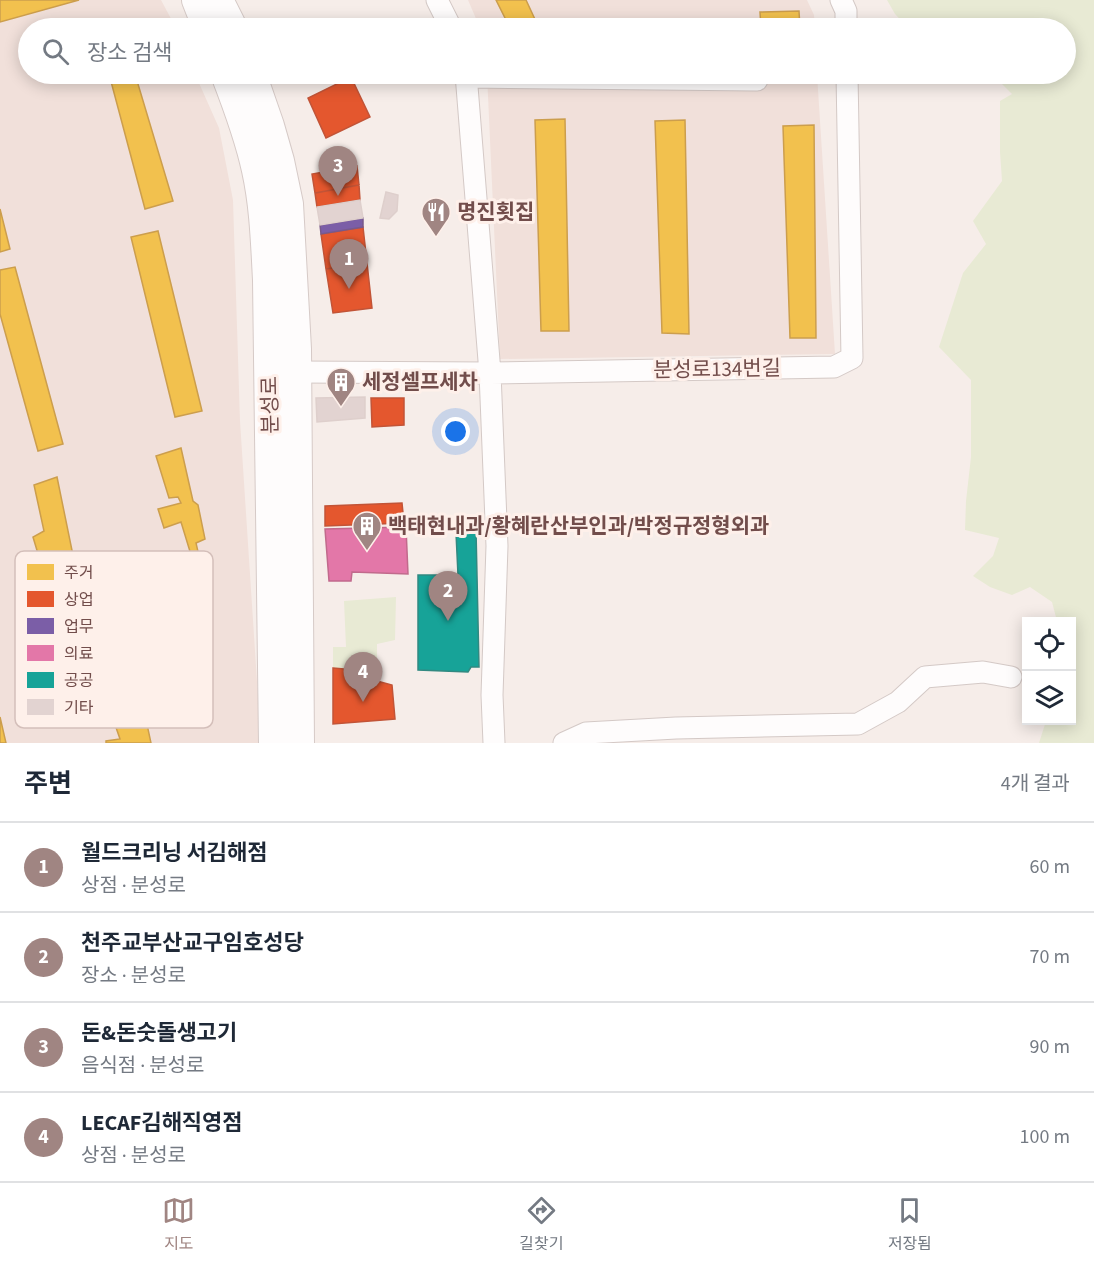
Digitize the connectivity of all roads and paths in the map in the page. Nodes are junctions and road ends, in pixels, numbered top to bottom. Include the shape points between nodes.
1 (197, 0) edge
2 (218, 0) edge
3 (437, 0) edge
4 (841, 0) edge
5 (204, 18) edge
6 (227, 18) edge
7 (446, 18) edge
8 (846, 18) edge
9 (230, 84) edge
10 (254, 84) edge
11 (467, 84) edge
12 (847, 84) edge
13 (296, 372) junction
14 (490, 373) junction
15 (1011, 677) dead end
16 (274, 743) edge
17 (300, 743) edge
18 (494, 743) edge
19 (564, 743) edge

1 - 5 main road
2 - 6 main road
3 - 7 street
4 - 8 street
9 - 16 main road, 분성로 via 257,169 265,220
10 - 13 main road, 분성로 via 288,204
11 - 14 street
12 - 14 street, 분성로134번길 via 852,358 834,367
13 - 14 street, 분성로134번길
13 - 17 main road, 분성로
14 - 18 street via 496,546
15 - 19 street via 983,672 925,677 898,702 858,724 586,733

